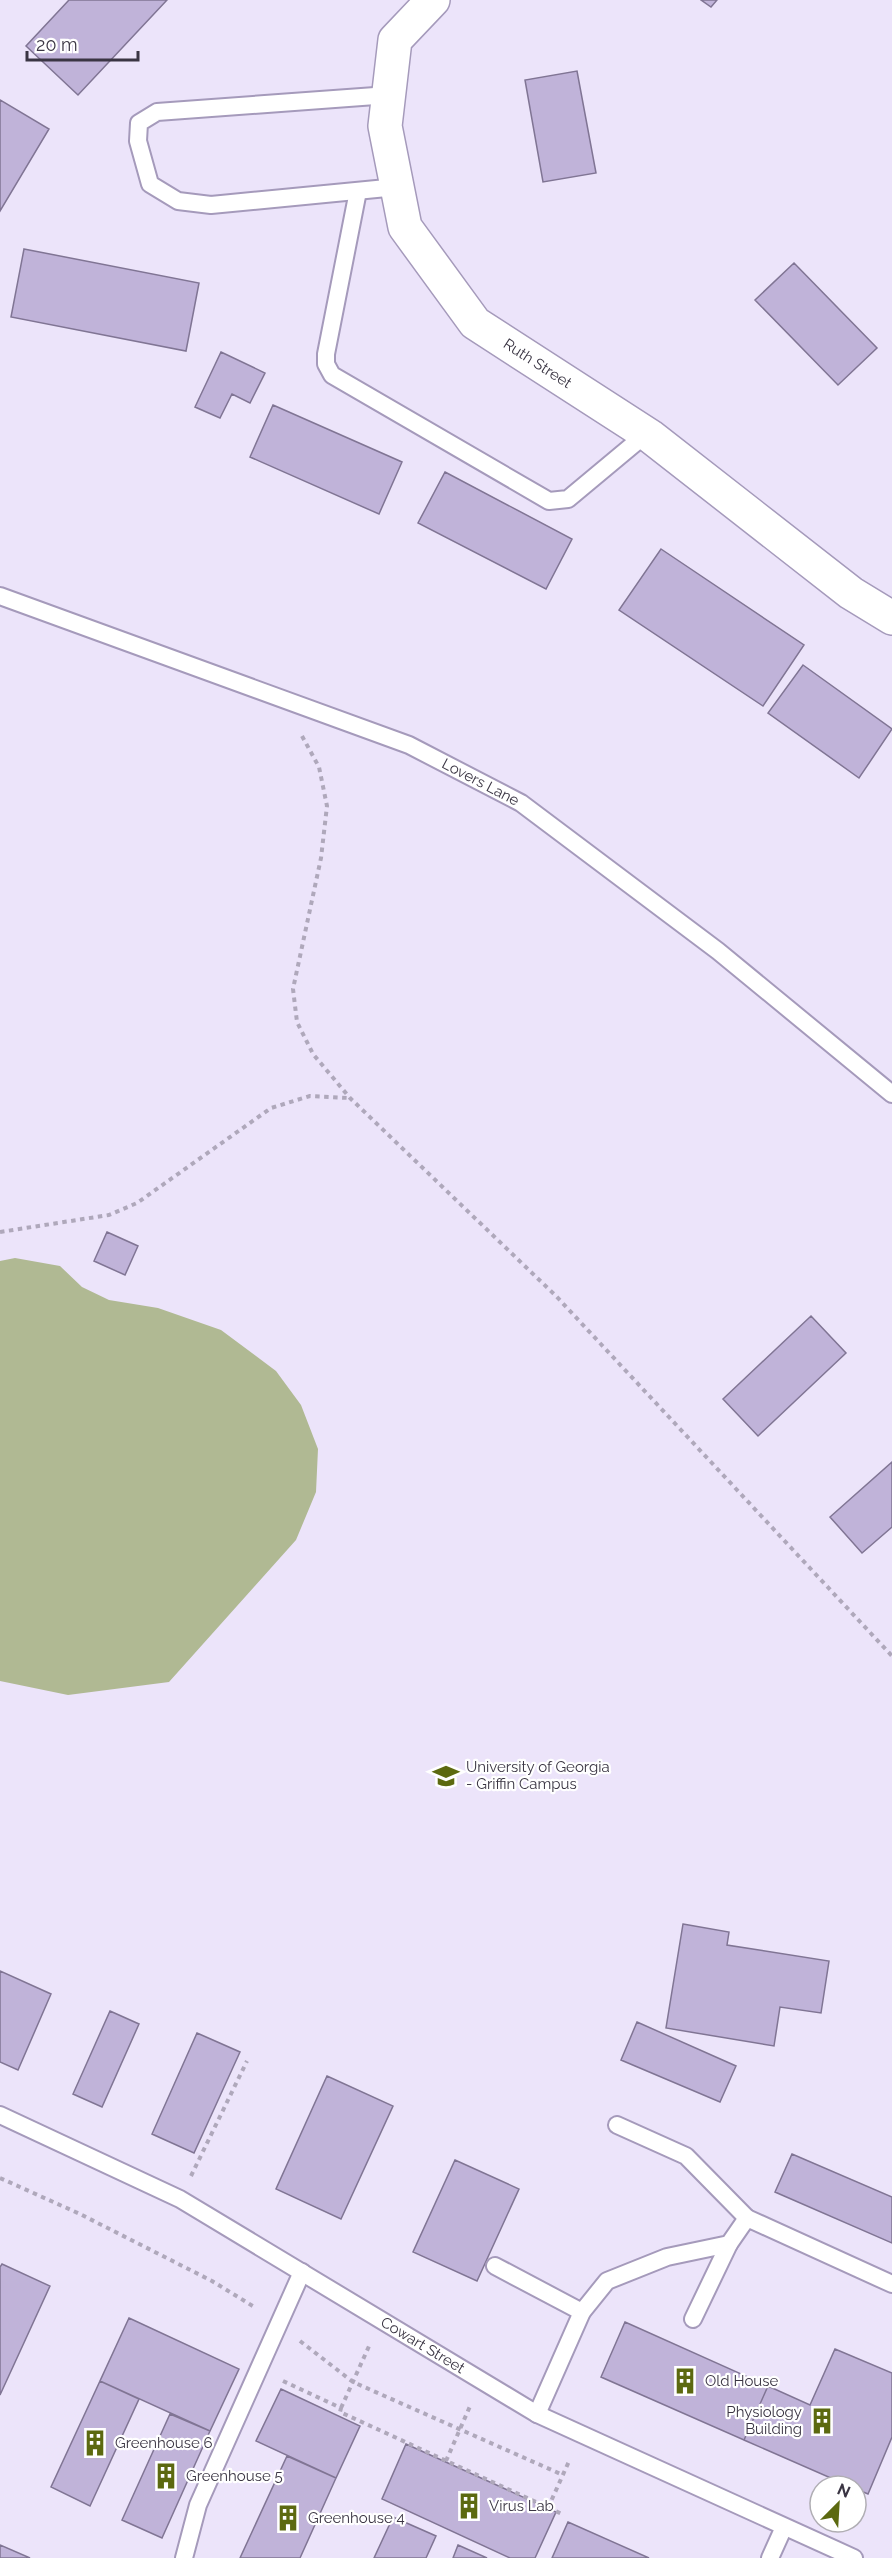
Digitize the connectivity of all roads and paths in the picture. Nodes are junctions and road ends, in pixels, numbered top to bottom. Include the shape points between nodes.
1 (433, 0) edge
2 (389, 95) junction
3 (397, 187) junction
4 (358, 191) junction
5 (646, 434) junction
6 (0, 596) edge
7 (892, 618) edge
8 (301, 733) dead end
9 (892, 1094) edge
10 (350, 1098) junction
11 (0, 1232) edge
12 (892, 1656) edge
13 (247, 2061) dead end
14 (0, 2115) edge
15 (616, 2125) dead end
16 (180, 2199) junction
17 (747, 2218) junction
18 (729, 2244) junction
19 (495, 2266) dead end
20 (302, 2272) junction
21 (892, 2284) edge
22 (582, 2312) junction
23 (693, 2319) dead end
24 (381, 2320) junction
25 (281, 2380) dead end
26 (481, 2381) junction
27 (341, 2408) junction
28 (537, 2414) junction
29 (581, 2435) junction
30 (446, 2461) junction
31 (548, 2508) junction
32 (562, 2514) dead end
33 (784, 2527) junction
34 (184, 2558) edge
35 (770, 2558) edge
36 (854, 2558) edge

1 - 2 street, Ruth Street via 395,40
2 - 3 street, Ruth Street via 385,126
2 - 4 lane via 157,112 139,123 138,141 150,184 178,201 210,205
3 - 4 lane
3 - 5 street, Ruth Street via 405,228 475,323
4 - 5 lane via 326,354 326,364 339,381 549,501 568,499
5 - 7 street, Ruth Street via 851,593
6 - 9 lane, Lovers Lane via 409,745 521,803 718,951
8 - 10 path via 319,767 327,806 321,858 293,989 297,1022 313,1054
10 - 11 path via 310,1096 271,1108 137,1203 109,1215
10 - 12 path via 556,1296
13 - 16 path
14 - 16 lane, Cowart Street
15 - 17 lane via 686,2156
16 - 20 lane, Cowart Street
17 - 18 lane
17 - 21 lane
18 - 22 lane via 667,2257 607,2281
18 - 23 lane
19 - 22 lane
20 - 24 lane, Cowart Street
20 - 34 lane via 198,2505
22 - 28 lane
24 - 26 lane, Cowart Street
24 - 27 path
25 - 27 path
26 - 28 lane, Cowart Street
26 - 30 path
27 - 30 path via 340,2412
28 - 29 lane, Cowart Street
29 - 31 path
29 - 33 lane, Cowart Street
30 - 31 path
31 - 32 path
33 - 35 lane
33 - 36 lane, Cowart Street

